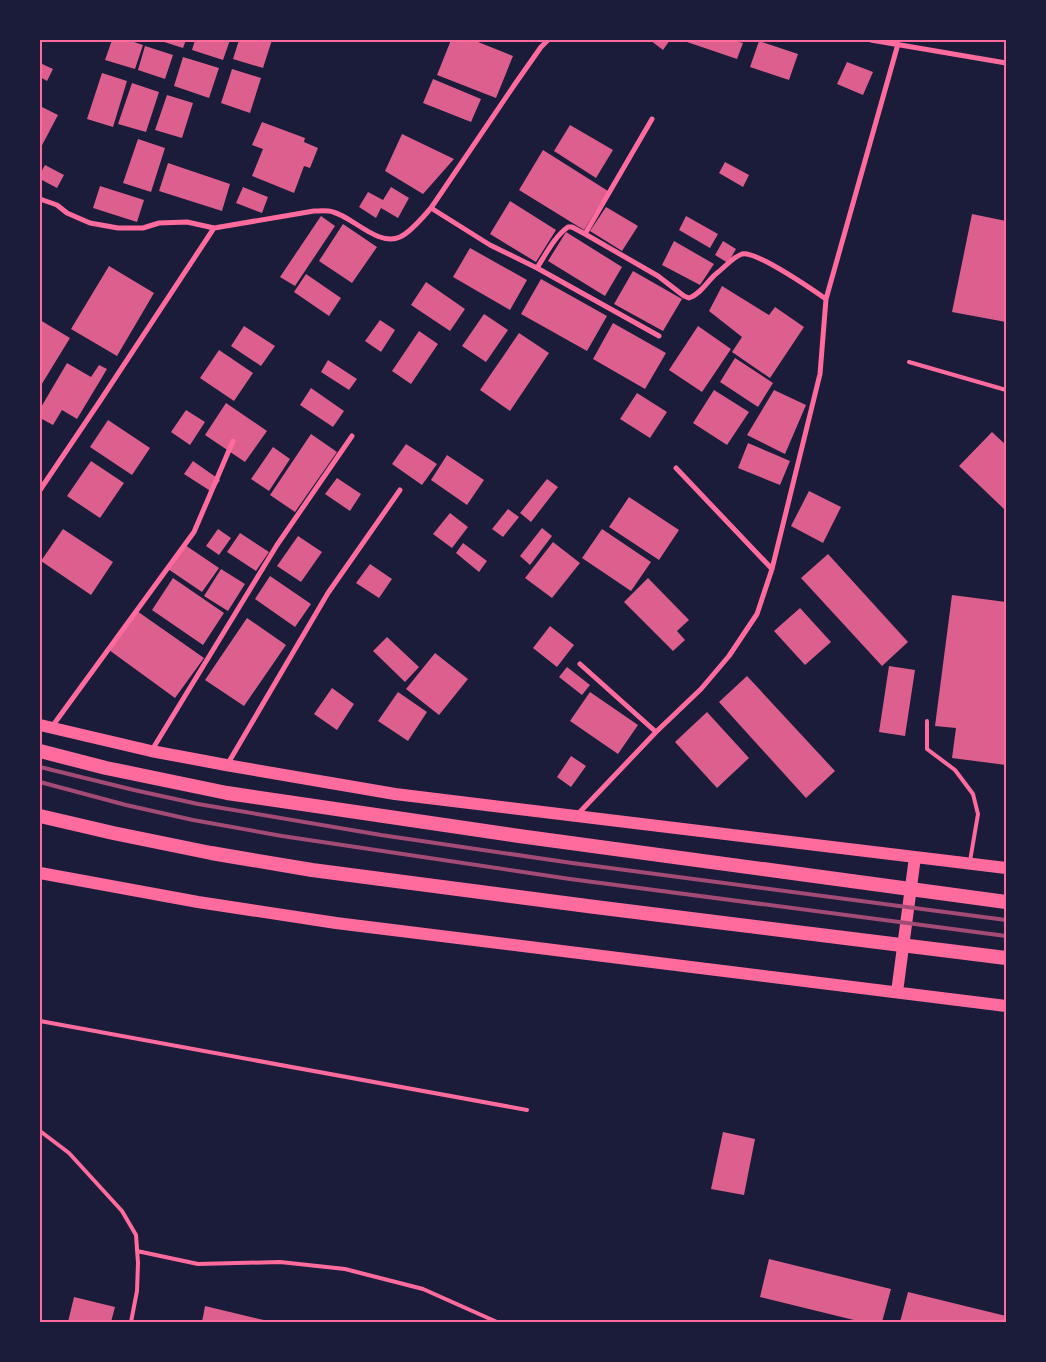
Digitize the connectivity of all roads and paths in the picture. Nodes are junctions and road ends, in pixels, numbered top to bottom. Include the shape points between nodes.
1 (548, 40) edge
2 (871, 40) edge
3 (898, 44) junction
4 (1006, 63) edge
5 (652, 119) dead end
6 (40, 199) edge
7 (431, 208) junction
8 (214, 228) junction
9 (584, 234) junction
10 (537, 268) junction
11 (826, 299) junction
12 (660, 336) dead end
13 (909, 362) dead end
14 (1006, 390) edge
15 (352, 436) dead end
16 (233, 441) dead end
17 (676, 468) dead end
18 (40, 490) edge
19 (400, 490) dead end
20 (772, 569) junction
21 (580, 664) dead end
22 (927, 721) dead end
23 (45, 726) edge
24 (656, 732) junction
25 (151, 750) junction
26 (40, 751) edge
27 (226, 765) junction
28 (40, 816) edge
29 (577, 816) junction
30 (915, 857) junction
31 (970, 864) junction
32 (1006, 868) edge
33 (40, 873) edge
34 (1006, 902) edge
35 (1006, 958) edge
36 (897, 992) junction
37 (1006, 1006) edge
38 (40, 1021) edge
39 (527, 1110) dead end
40 (40, 1131) edge
41 (137, 1251) junction
42 (131, 1322) edge
43 (498, 1322) edge

1 - 7 street
2 - 3 street
3 - 4 street
3 - 11 street
5 - 9 street
6 - 8 street via 90,223 118,228 143,228 158,222 187,222
7 - 8 street via 417,224 393,239 372,233 334,212 326,211
7 - 10 street via 490,246
8 - 18 street
9 - 10 street via 572,227 562,231
9 - 11 street via 658,276 689,298 740,254 748,253
10 - 12 street
11 - 20 street via 820,374
13 - 14 lane
15 - 25 street via 277,545
16 - 23 street via 194,532
17 - 20 street
19 - 27 street via 328,593
20 - 24 street via 757,614 729,656 701,689
21 - 24 street
22 - 31 lane via 926,749 955,770 973,794 978,814
23 - 25 main road
24 - 29 street
25 - 27 main road
26 - 34 highway via 227,793 509,835
27 - 29 main road via 395,794
28 - 35 highway via 210,853 312,870
29 - 30 main road
30 - 31 main road
30 - 36 main road
31 - 32 main road
33 - 36 main road via 336,923
36 - 37 main road
38 - 39 lane
40 - 41 lane via 69,1153 122,1211 136,1236
41 - 42 lane via 137,1291
41 - 43 lane via 198,1264 280,1262 345,1269 424,1289

